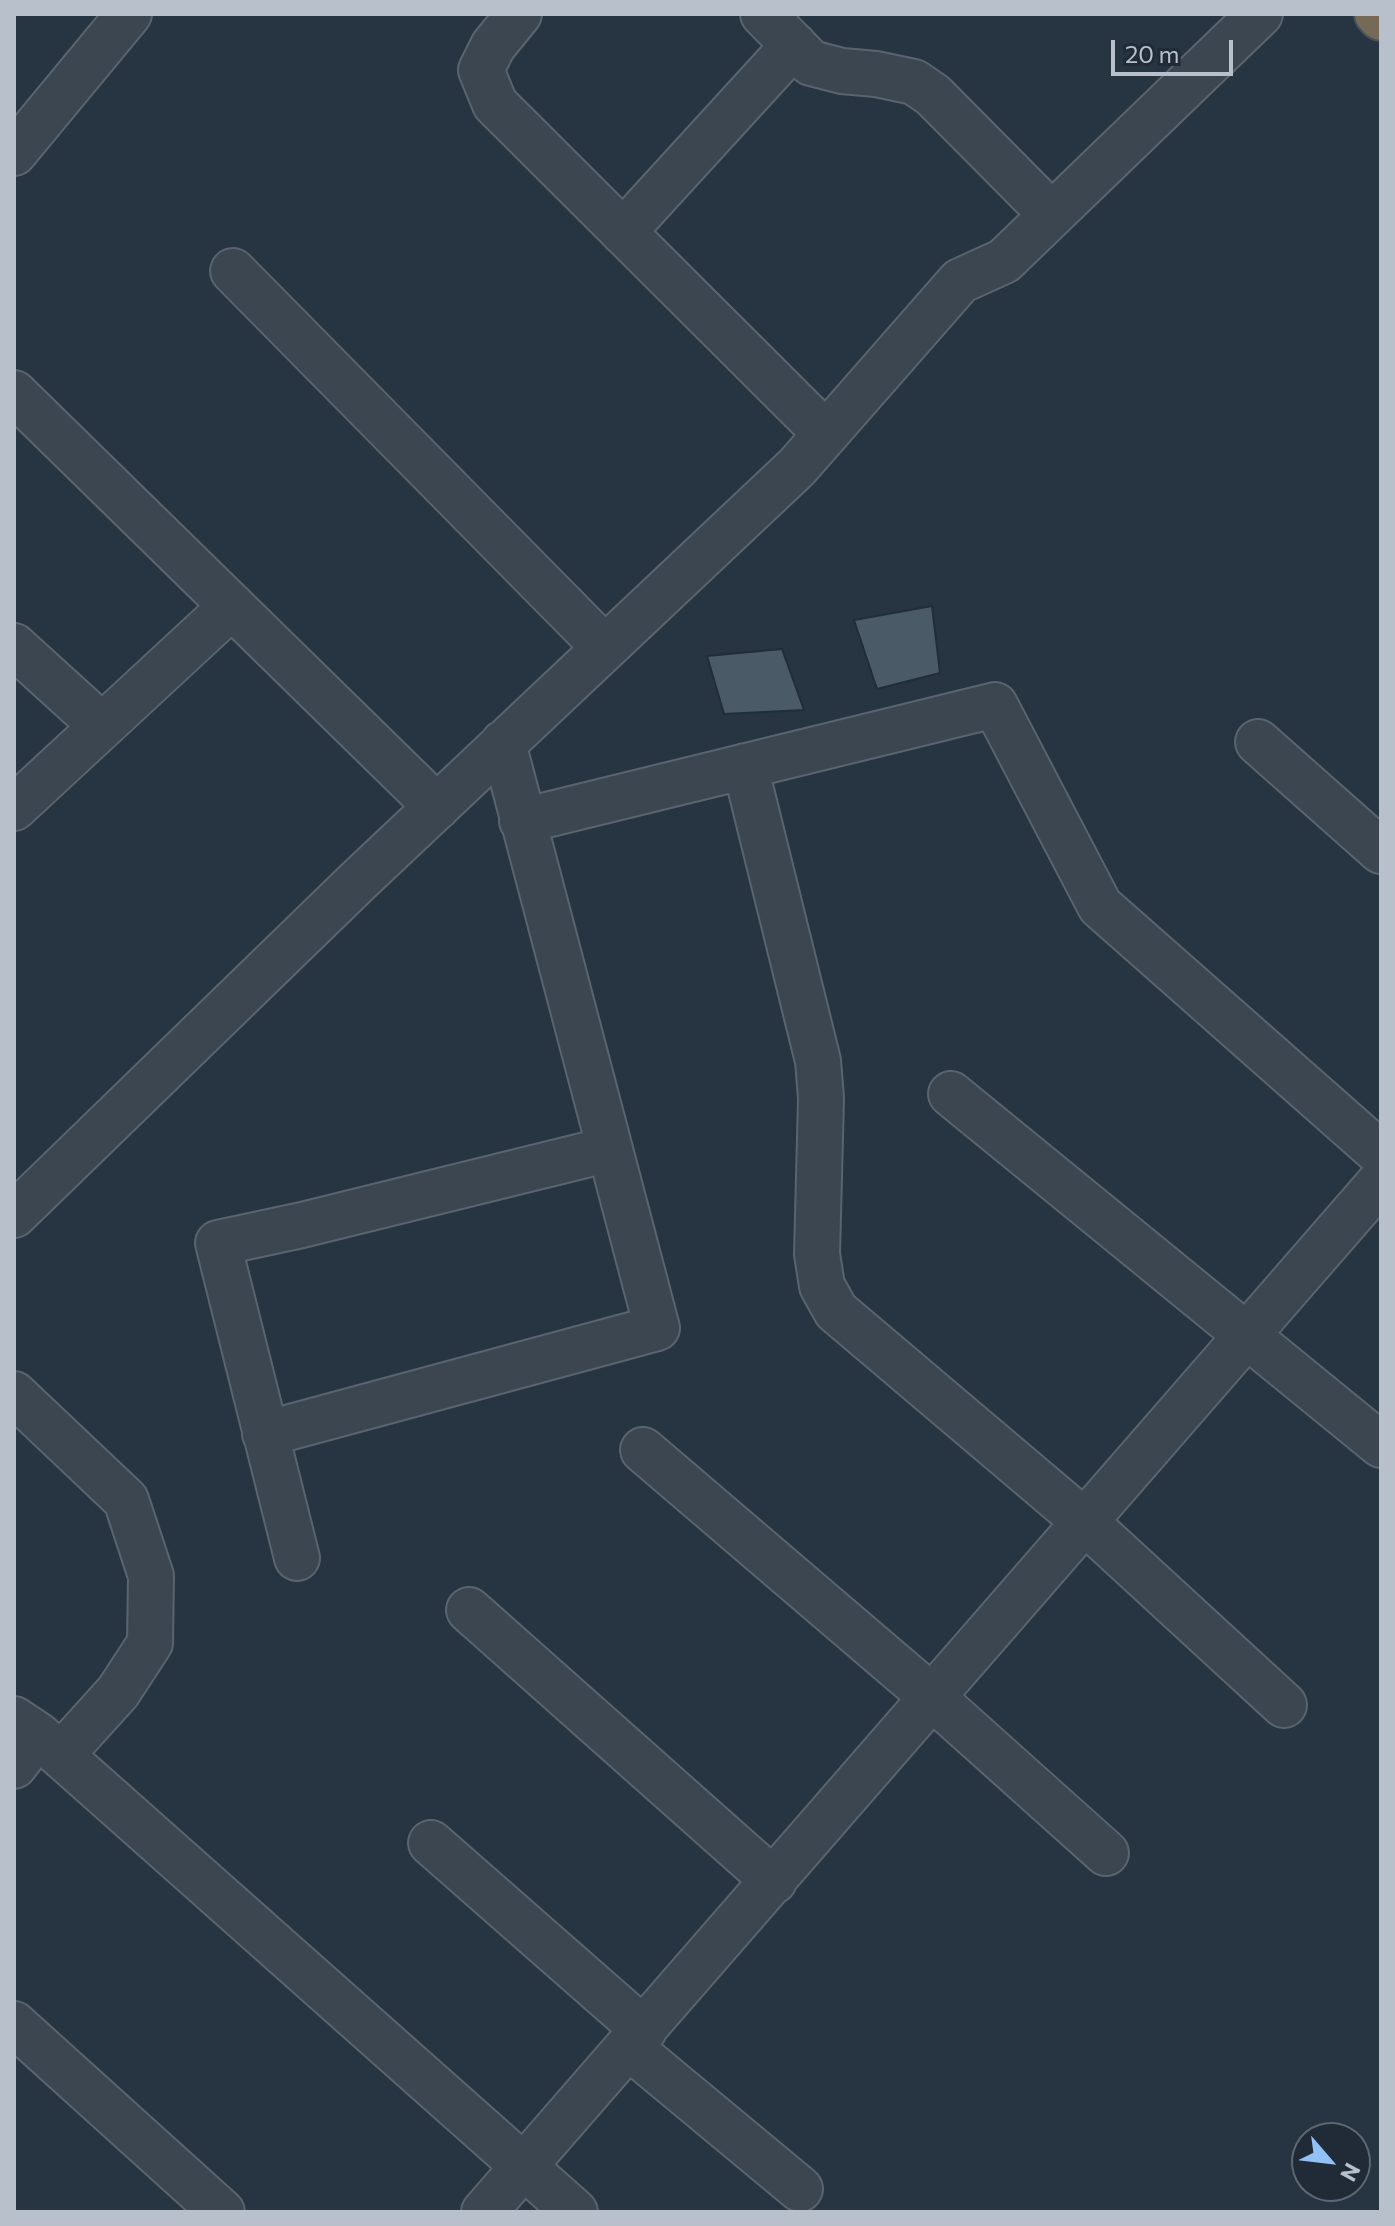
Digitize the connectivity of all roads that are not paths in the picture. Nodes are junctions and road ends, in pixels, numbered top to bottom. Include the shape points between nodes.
1 (129, 14) edge
2 (519, 14) edge
3 (763, 14) edge
4 (1260, 14) edge
5 (794, 45) junction
6 (14, 153) edge
7 (1052, 215) junction
8 (623, 232) junction
9 (233, 271) dead end
10 (14, 393) edge
11 (826, 434) junction
12 (232, 606) junction
13 (14, 646) edge
14 (605, 648) junction
15 (102, 726) junction
16 (1258, 742) dead end
17 (503, 743) junction
18 (745, 766) junction
19 (437, 807) junction
20 (14, 808) edge
21 (522, 821) junction
22 (1381, 851) edge
23 (951, 1094) dead end
24 (610, 1149) junction
25 (1381, 1154) edge
26 (1381, 1181) edge
27 (14, 1215) edge
28 (1248, 1334) junction
29 (14, 1394) edge
30 (265, 1434) junction
31 (1381, 1445) edge
32 (643, 1450) dead end
33 (1085, 1522) junction
34 (297, 1558) dead end
35 (469, 1610) dead end
36 (933, 1698) junction
37 (1284, 1705) dead end
38 (32, 1744) edge
39 (431, 1843) dead end
40 (1106, 1853) dead end
41 (774, 1881) junction
42 (14, 2024) edge
43 (637, 2039) junction
44 (524, 2167) junction
45 (800, 2189) dead end
46 (222, 2212) edge
47 (484, 2212) edge
48 (575, 2212) edge

1 - 6 street
2 - 8 street via 481,70 495,104
3 - 5 street
4 - 7 street
5 - 7 street via 811,63 914,82
5 - 8 street
7 - 11 street via 1004,261 960,281
8 - 11 street
9 - 14 street
10 - 12 street
11 - 14 street
12 - 15 street
12 - 19 street
13 - 15 street
14 - 17 street
15 - 20 street
16 - 22 street
17 - 19 street
17 - 21 street
18 - 21 street
18 - 25 street via 995,705 1100,906
18 - 33 street via 818,1061 817,1254 822,1286 836,1311
19 - 27 street
21 - 24 street
23 - 28 street
24 - 30 street via 657,1328
24 - 30 street via 218,1243
26 - 28 street
28 - 31 street
28 - 33 street
29 - 38 street via 126,1500 151,1576 150,1643 118,1692
30 - 34 street
32 - 36 street
33 - 36 street
33 - 37 street
35 - 41 street
36 - 40 street
36 - 41 street
38 - 44 street
39 - 43 street
41 - 43 street
42 - 46 street
43 - 44 street
43 - 45 street
44 - 47 street
44 - 48 street

